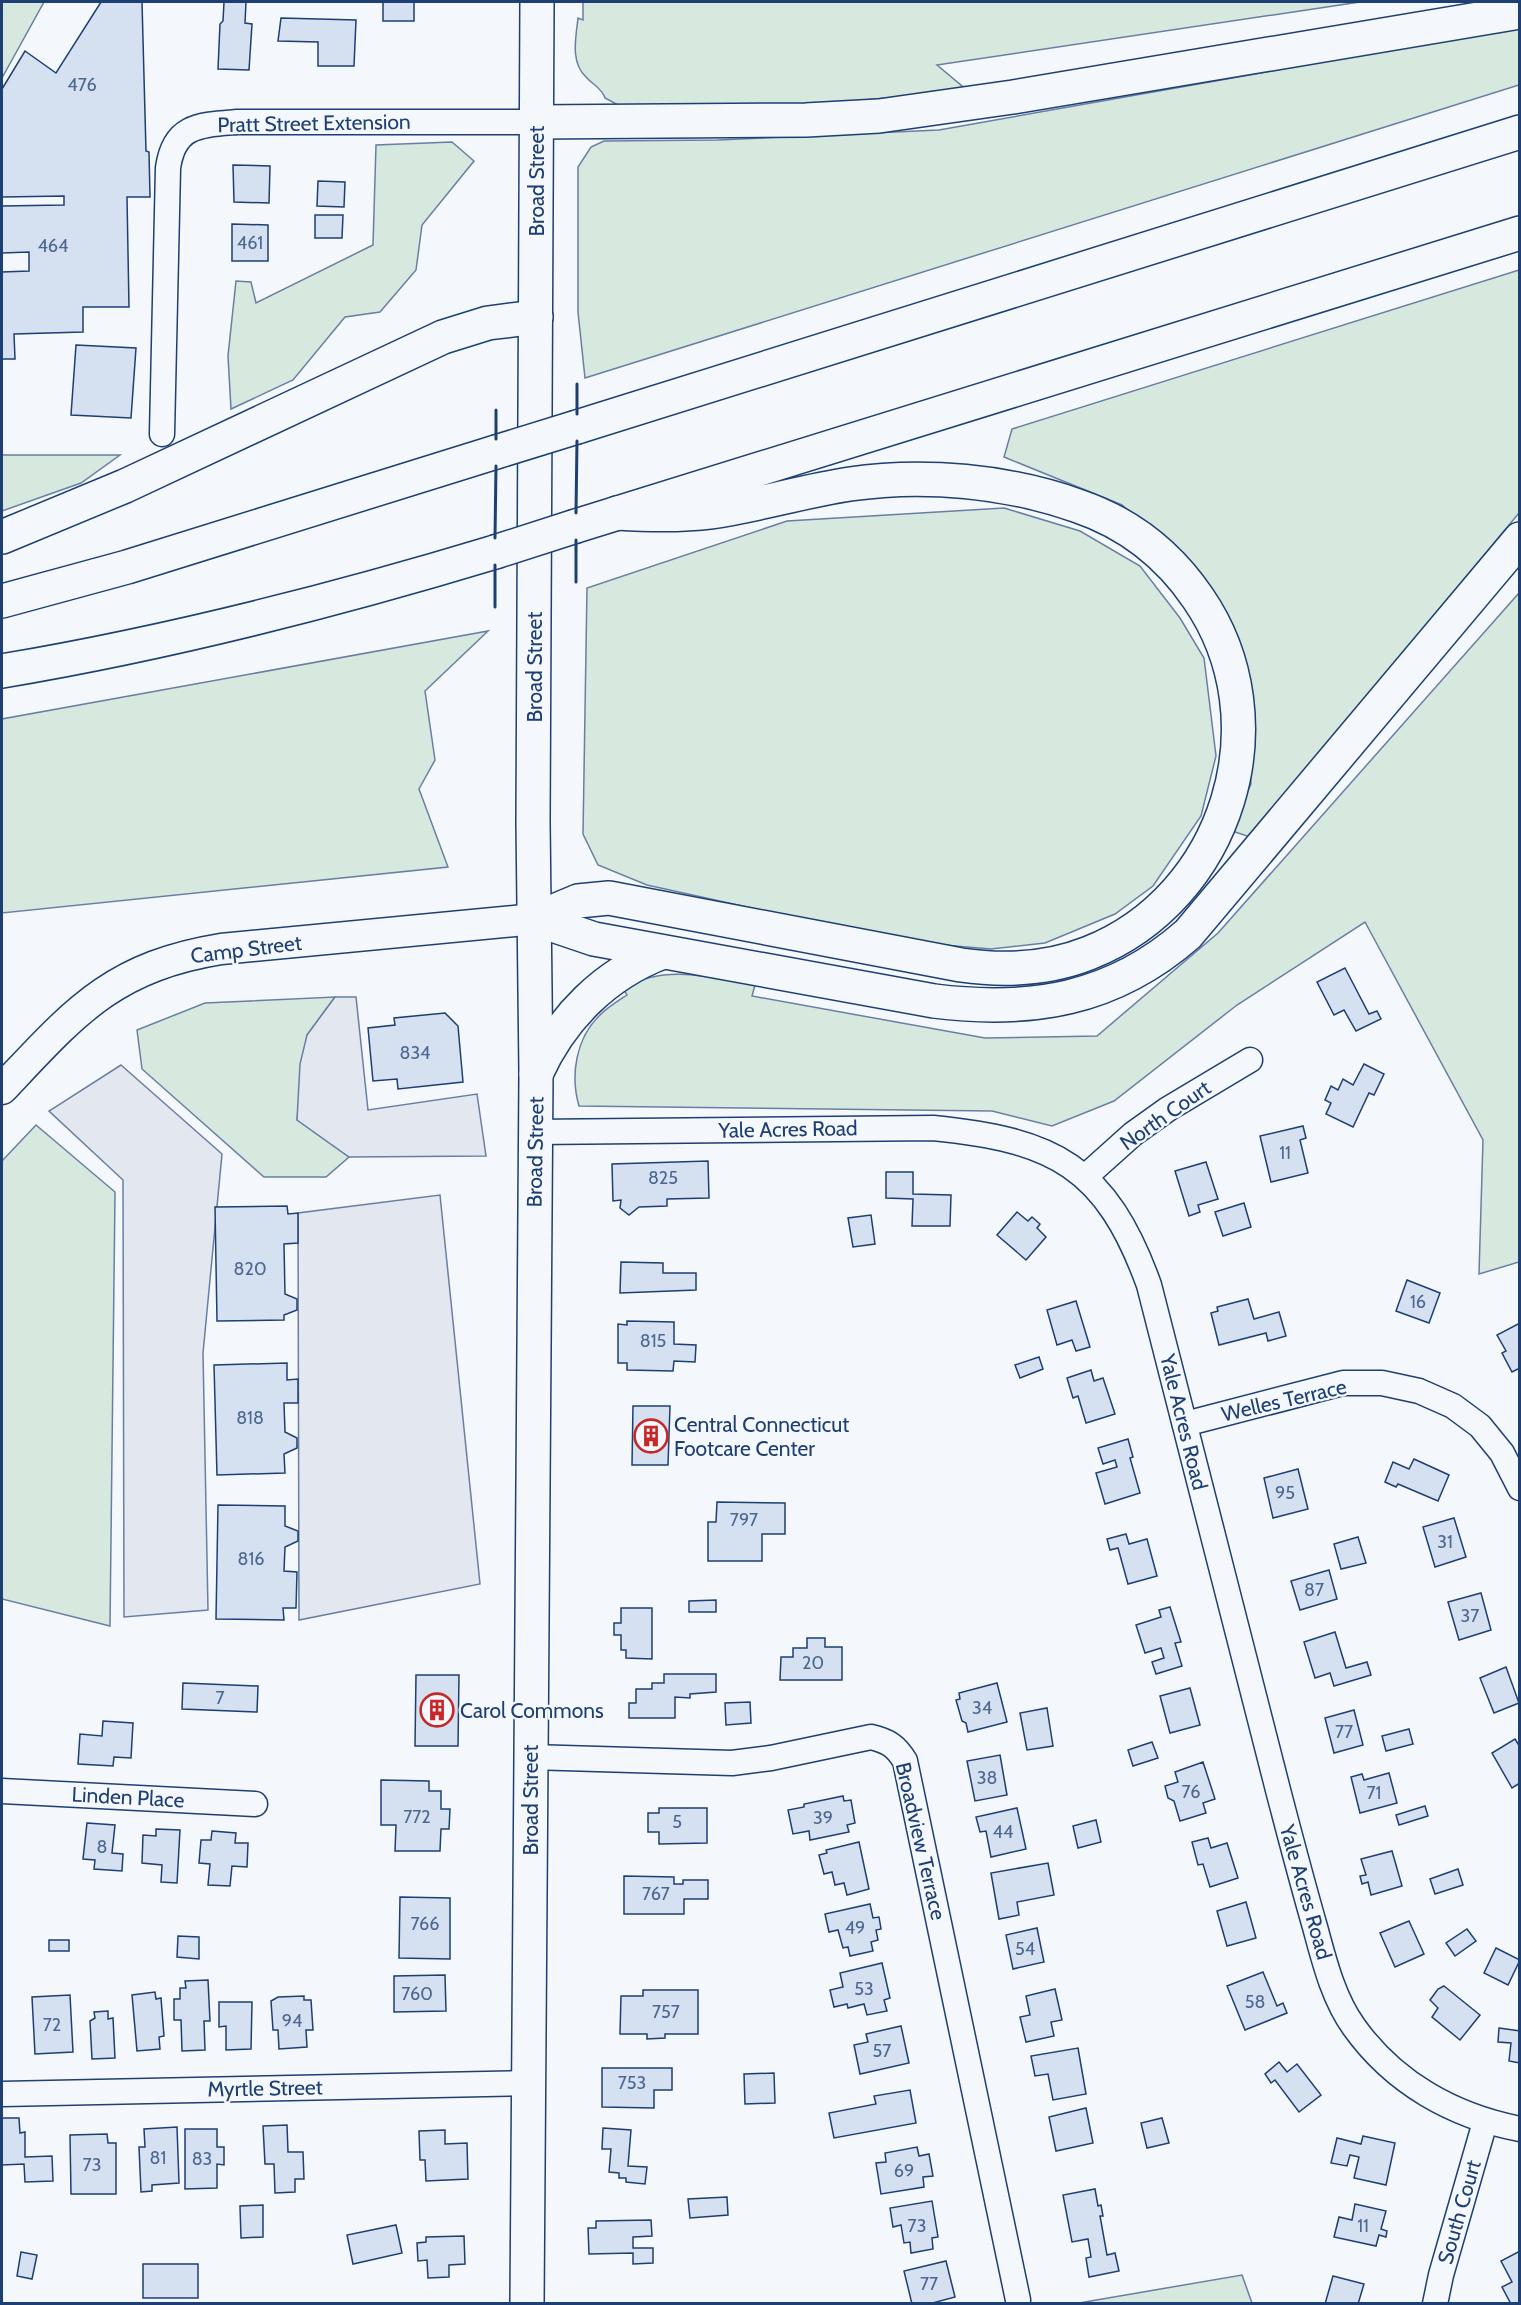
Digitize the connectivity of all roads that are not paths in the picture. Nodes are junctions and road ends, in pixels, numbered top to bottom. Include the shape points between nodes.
1 (537, 2) edge
2 (1520, 12) edge
3 (536, 122) junction
4 (1520, 132) edge
5 (1520, 233) edge
6 (536, 317) junction
7 (162, 434) dead end
8 (617, 513) junction
9 (2, 537) edge
10 (1520, 539) edge
11 (2, 601) edge
12 (2, 671) edge
13 (535, 919) junction
14 (663, 952) junction
15 (1250, 1060) dead end
16 (7, 1074) edge
17 (536, 1074) junction
18 (534, 1132) junction
19 (1085, 1177) junction
20 (1185, 1424) junction
21 (1520, 1488) edge
22 (530, 1757) junction
23 (2, 1791) edge
24 (255, 1804) dead end
25 (529, 2083) junction
26 (2, 2094) edge
27 (1485, 2122) junction
28 (1520, 2128) edge
29 (1018, 2300) dead end
30 (527, 2304) edge
31 (1436, 2304) edge

1 - 3 main road, Broad Street
2 - 3 main road via 879,116 795,121
3 - 6 main road, Broad Street
3 - 7 street, Pratt Street Extension via 237,122 202,125 179,137 168,168
4 - 11 main road, bridge via 127,567
5 - 8 main road
6 - 9 main road via 458,331 125,486
6 - 13 main road, Broad Street
8 - 12 main road, bridge via 364,590 216,628
8 - 13 main road via 699,513 836,486 910,480 1014,490 1098,513 1133,532 1164,556 1191,587 1213,622 1228,659 1238,708 1240,738 1235,777 1212,842 1172,897 1116,941 1054,963 1008,968 961,965 609,897 578,901
10 - 14 main road via 1188,934 1127,976 1058,1001 985,1006 902,996
13 - 14 main road via 585,938
13 - 16 street, Camp Street via 221,949 172,960 122,980 88,1002
13 - 17 main road, Broad Street
14 - 17 main road via 624,969 594,993 560,1032
15 - 19 street, North Court via 1168,1108
17 - 18 main road, Broad Street
18 - 19 street, Yale Acres Road via 933,1128 982,1133 1023,1143 1058,1158
18 - 22 main road, Broad Street
19 - 20 street, Yale Acres Road via 1114,1210 1135,1247 1149,1285
20 - 21 street, Welles Terrace via 1343,1383 1382,1383 1419,1391 1453,1406 1502,1453
20 - 27 street, Yale Acres Road via 1299,1873 1334,1989 1352,2025 1376,2054 1443,2105
22 - 25 main road, Broad Street
22 - 29 street, Broadview Terrace via 732,1763 871,1737 886,1740 897,1748 905,1761
23 - 24 street, Linden Place
25 - 26 street, Myrtle Street
25 - 30 main road, Broad Street
27 - 28 street, Yale Acres Road
27 - 31 street, South Court

